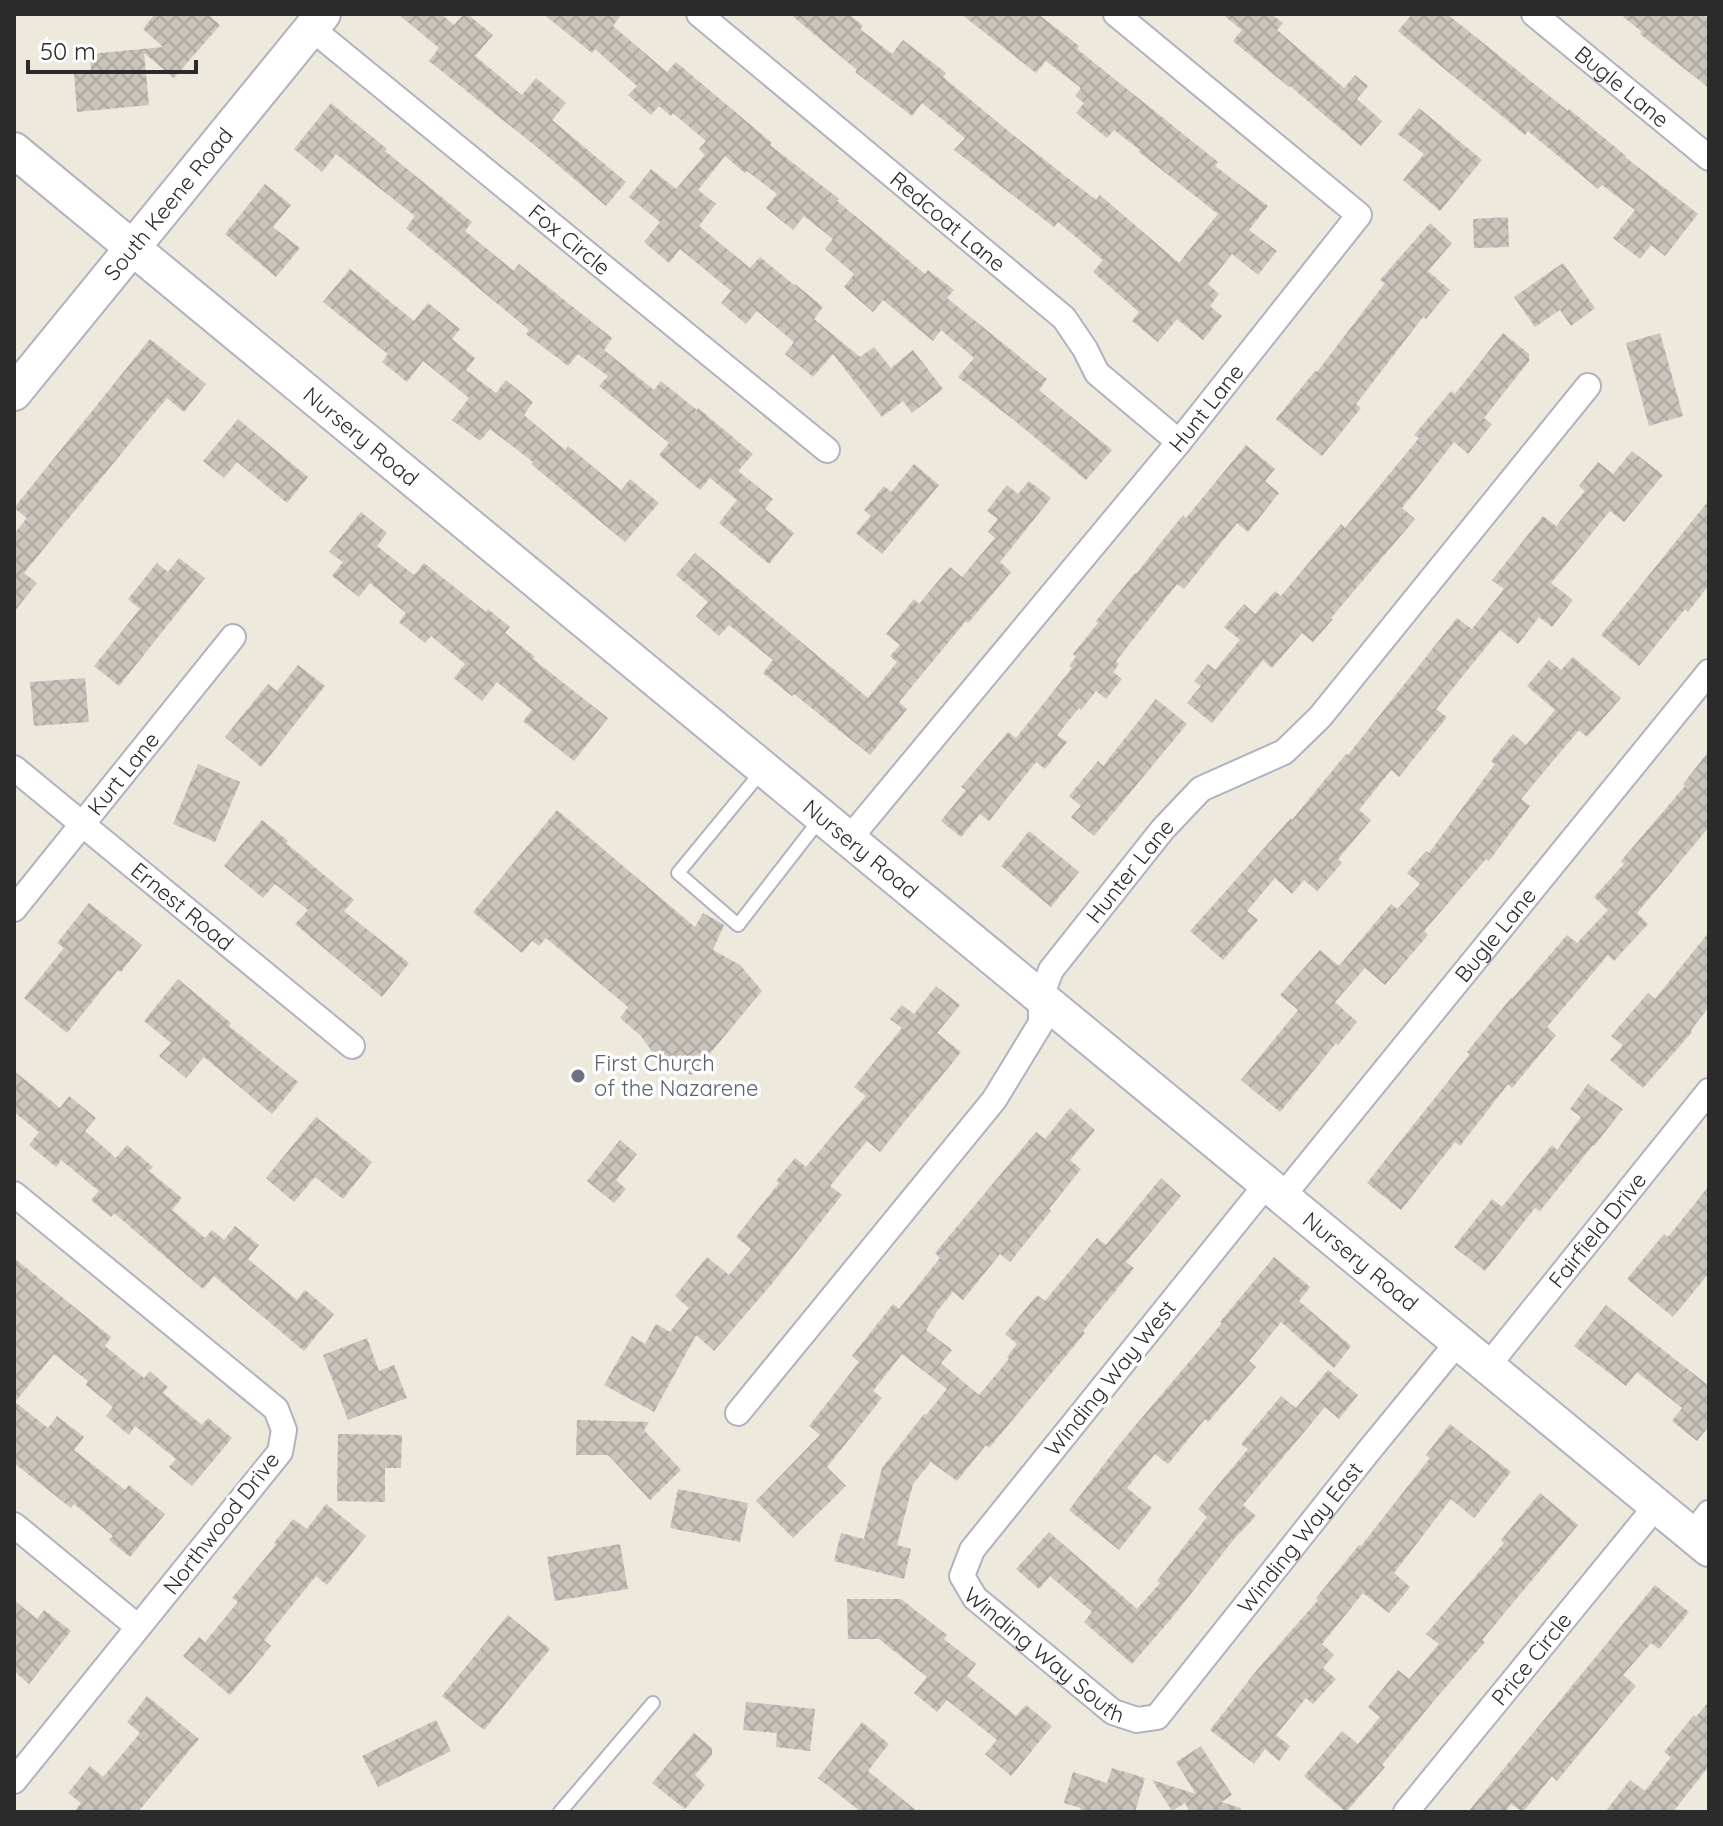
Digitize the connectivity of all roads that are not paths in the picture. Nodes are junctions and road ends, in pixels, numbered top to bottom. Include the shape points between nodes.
1 (699, 14) edge
2 (1116, 14) edge
3 (1534, 14) edge
4 (317, 21) edge
5 (14, 150) edge
6 (1709, 158) edge
7 (134, 248) junction
8 (1588, 386) dead end
9 (14, 393) edge
10 (1179, 442) junction
11 (827, 450) dead end
12 (233, 637) dead end
13 (1709, 672) edge
14 (14, 768) edge
15 (764, 768) junction
16 (822, 817) junction
17 (82, 825) junction
18 (849, 839) junction
19 (14, 909) edge
20 (1041, 997) junction
21 (352, 1046) dead end
22 (1709, 1091) edge
23 (1274, 1191) junction
24 (14, 1194) edge
25 (1458, 1342) junction
26 (1487, 1367) junction
27 (738, 1413) dead end
28 (1657, 1505) junction
29 (14, 1525) edge
30 (1703, 1532) edge
31 (962, 1576) joint
32 (138, 1627) junction
33 (653, 1703) dead end
34 (1137, 1720) joint
35 (14, 1781) edge
36 (560, 1812) edge
37 (1406, 1812) edge

1 - 10 street, Redcoat Lane via 1064,318 1097,373
2 - 10 street, Hunt Lane via 1359,215
3 - 6 street, Bugle Lane
4 - 7 street, South Keene Road
4 - 11 street, Fox Circle
5 - 7 street, Nursery Road
7 - 9 street, South Keene Road
7 - 15 street, Nursery Road
8 - 20 street, Hunter Lane via 1320,717 1284,752 1201,789 1163,829 1051,970
10 - 18 street, Hunt Lane
12 - 17 street, Kurt Lane
13 - 23 street, Bugle Lane
14 - 17 street, Ernest Road
15 - 16 street, Nursery Road
15 - 16 lane via 678,873 738,925
16 - 18 street, Nursery Road
17 - 19 street, Kurt Lane
17 - 21 street, Ernest Road
18 - 20 street, Nursery Road
20 - 23 street, Nursery Road
20 - 27 street, Hunter Lane via 1041,1023 994,1100
22 - 26 street, Fairfield Drive
23 - 25 street, Nursery Road
23 - 31 street, Winding Way West via 972,1550
24 - 32 street, Northwood Drive via 276,1409 284,1430 280,1452
25 - 26 street, Nursery Road
25 - 34 street, Winding Way East via 1157,1717
26 - 28 street, Nursery Road
28 - 30 street, Nursery Road
28 - 37 street, Price Circle
29 - 32 street
31 - 34 street, Winding Way South via 975,1598 1113,1712
32 - 35 street, Northwood Drive
33 - 36 lane

